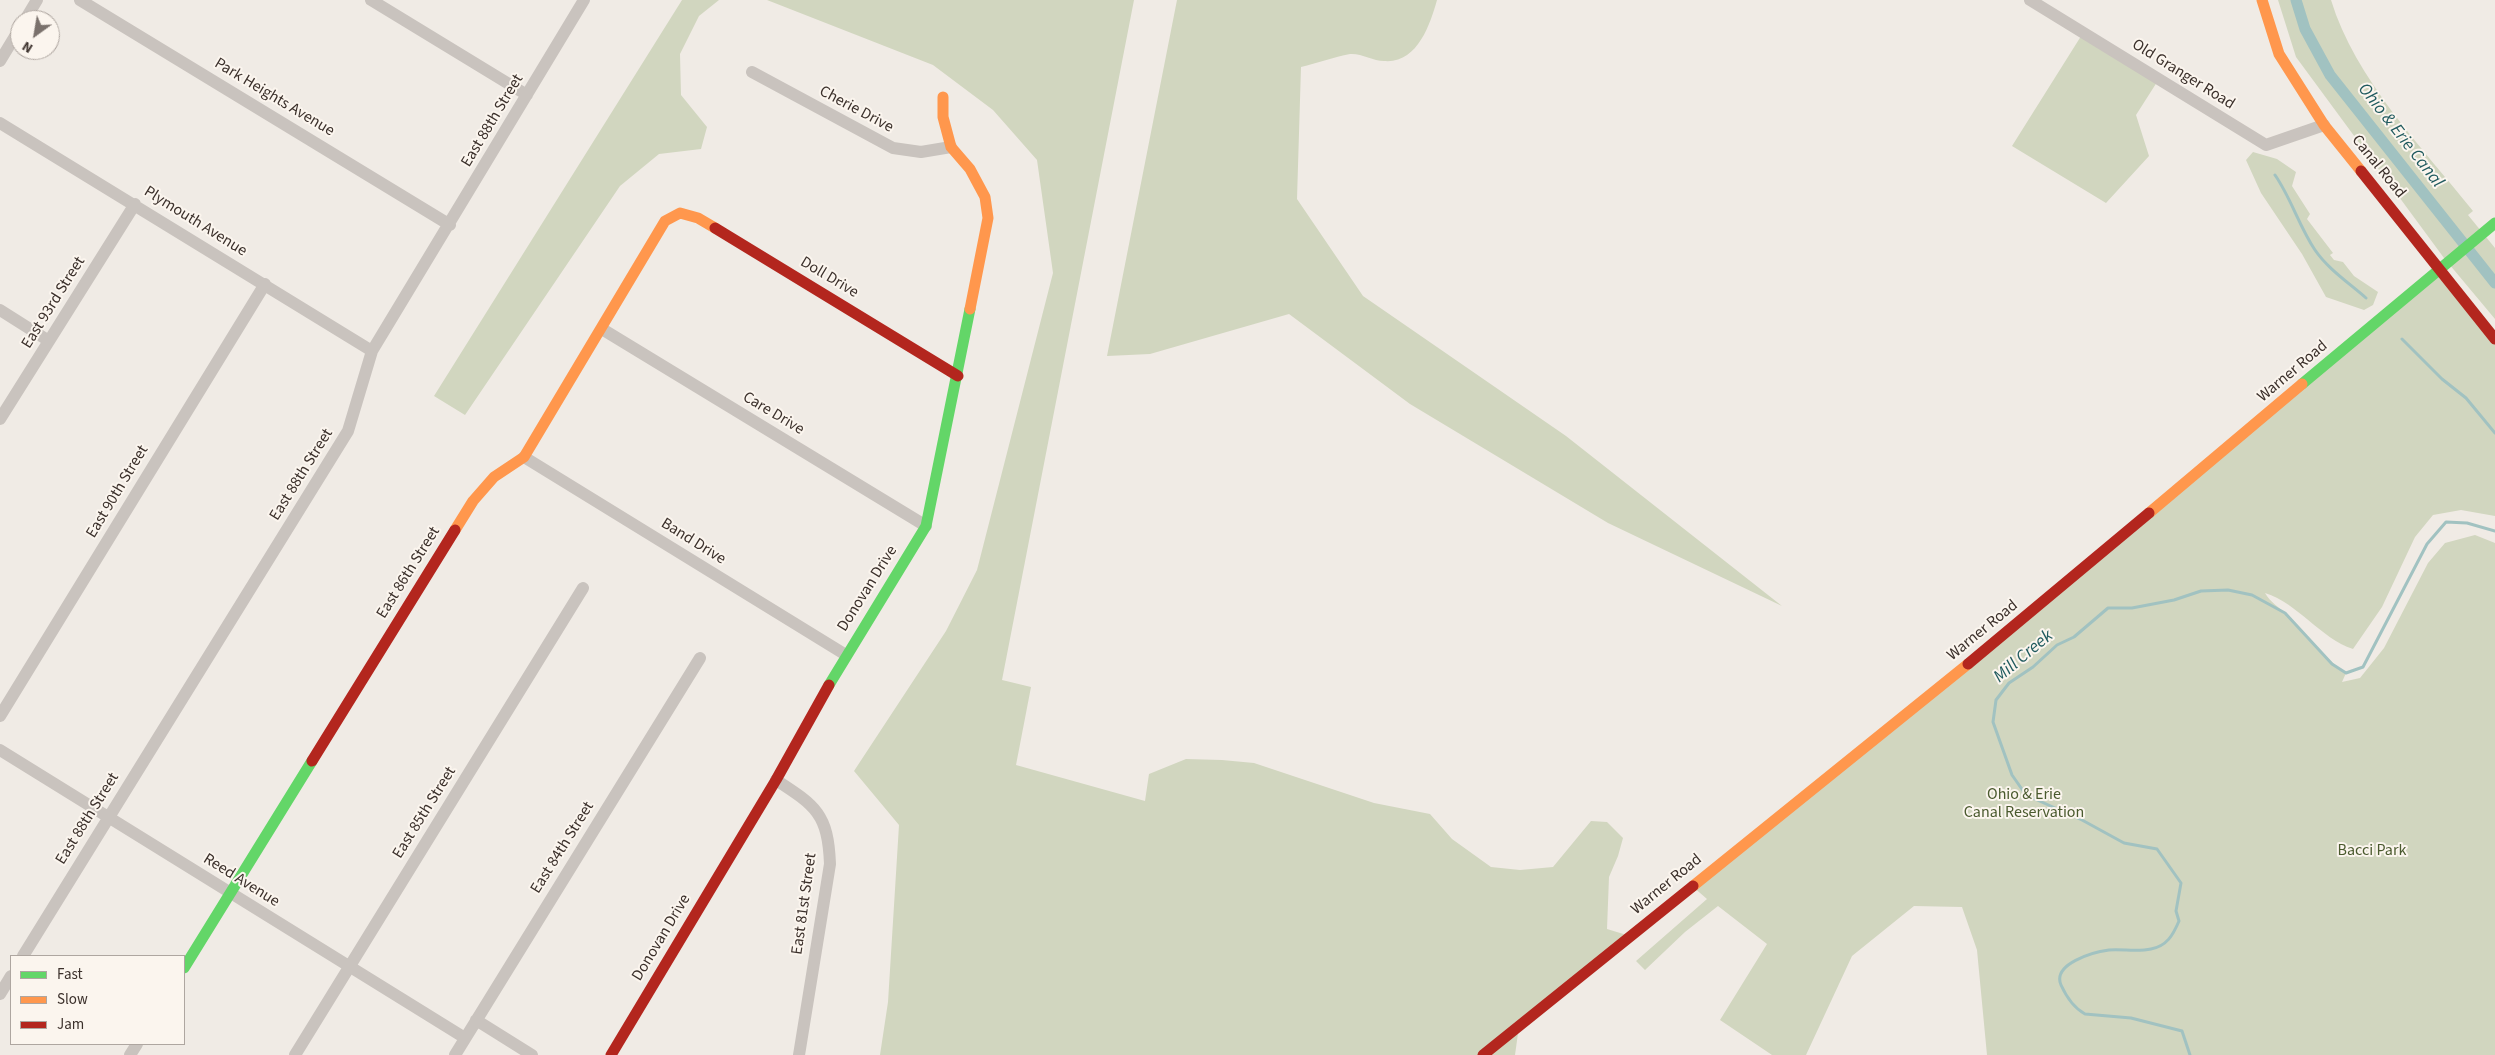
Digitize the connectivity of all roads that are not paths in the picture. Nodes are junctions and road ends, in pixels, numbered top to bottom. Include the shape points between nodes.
1 (80, 0) edge
2 (371, 0) edge
3 (584, 0) edge
4 (2030, 0) edge
5 (2262, 0) edge
6 (10, 44) edge
7 (0, 61) edge
8 (752, 72) dead end
9 (527, 95) junction
10 (943, 97) dead end
11 (0, 123) edge
12 (2324, 125) junction
13 (952, 147) junction
14 (135, 204) junction
15 (680, 212) joint
16 (2495, 223) edge
17 (450, 225) junction
18 (2445, 266) junction
19 (265, 284) junction
20 (0, 310) edge
21 (602, 329) junction
22 (2495, 339) edge
23 (49, 341) junction
24 (372, 351) junction
25 (958, 376) junction
26 (0, 419) edge
27 (524, 457) junction
28 (926, 526) junction
29 (583, 588) dead end
30 (846, 655) junction
31 (700, 658) dead end
32 (0, 716) edge
33 (0, 750) edge
34 (776, 780) junction
35 (108, 817) junction
36 (230, 893) junction
37 (24, 955) edge
38 (185, 966) edge
39 (349, 968) junction
40 (10, 978) edge
41 (0, 994) edge
42 (476, 1020) junction
43 (465, 1038) junction
44 (295, 1055) edge
45 (455, 1055) edge
46 (532, 1055) edge
47 (611, 1055) edge
48 (798, 1055) edge
49 (1483, 1055) edge

1 - 17 street, Park Heights Avenue
2 - 9 street
3 - 9 street, East 88th Street
4 - 12 street, Old Granger Road via 2266,145
5 - 12 street, Canal Road via 2279,54
6 - 7 street
8 - 13 street, Cherie Drive via 893,148 921,152
9 - 17 street, East 88th Street
10 - 13 street, Donovan Drive via 943,117
11 - 14 street, Plymouth Avenue
12 - 18 street, Canal Road
13 - 25 street, Donovan Drive via 970,169 985,197 988,218
14 - 19 street, Plymouth Avenue
14 - 23 street, East 93rd Street
15 - 21 street, East 86th Street via 666,221
15 - 25 street, Doll Drive via 698,218
16 - 18 street, Warner Road
17 - 24 street, East 88th Street
18 - 22 street, Canal Road
18 - 49 street, Warner Road via 1984,652
19 - 24 street, Plymouth Avenue
19 - 32 street, East 90th Street
20 - 23 street
21 - 27 street, East 86th Street
21 - 28 street, Care Drive
23 - 26 street, East 93rd Street
24 - 35 street, East 88th Street via 348,431
25 - 28 street, Donovan Drive
27 - 30 street, Band Drive
27 - 36 street, East 86th Street via 494,477 473,501
28 - 30 street, Donovan Drive
29 - 39 street, East 85th Street
30 - 34 street, Donovan Drive
31 - 42 street, East 84th Street
33 - 35 street, Reed Avenue
34 - 47 street, Donovan Drive
34 - 48 street, East 81st Street via 807,800 822,819 829,839 830,864
35 - 36 street, Reed Avenue
35 - 37 street, East 88th Street
36 - 38 street, East 86th Street
36 - 39 street, Reed Avenue
39 - 43 street, Reed Avenue
39 - 44 street, East 85th Street
40 - 41 street
42 - 43 street, East 84th Street
42 - 46 street
43 - 45 street, East 84th Street

